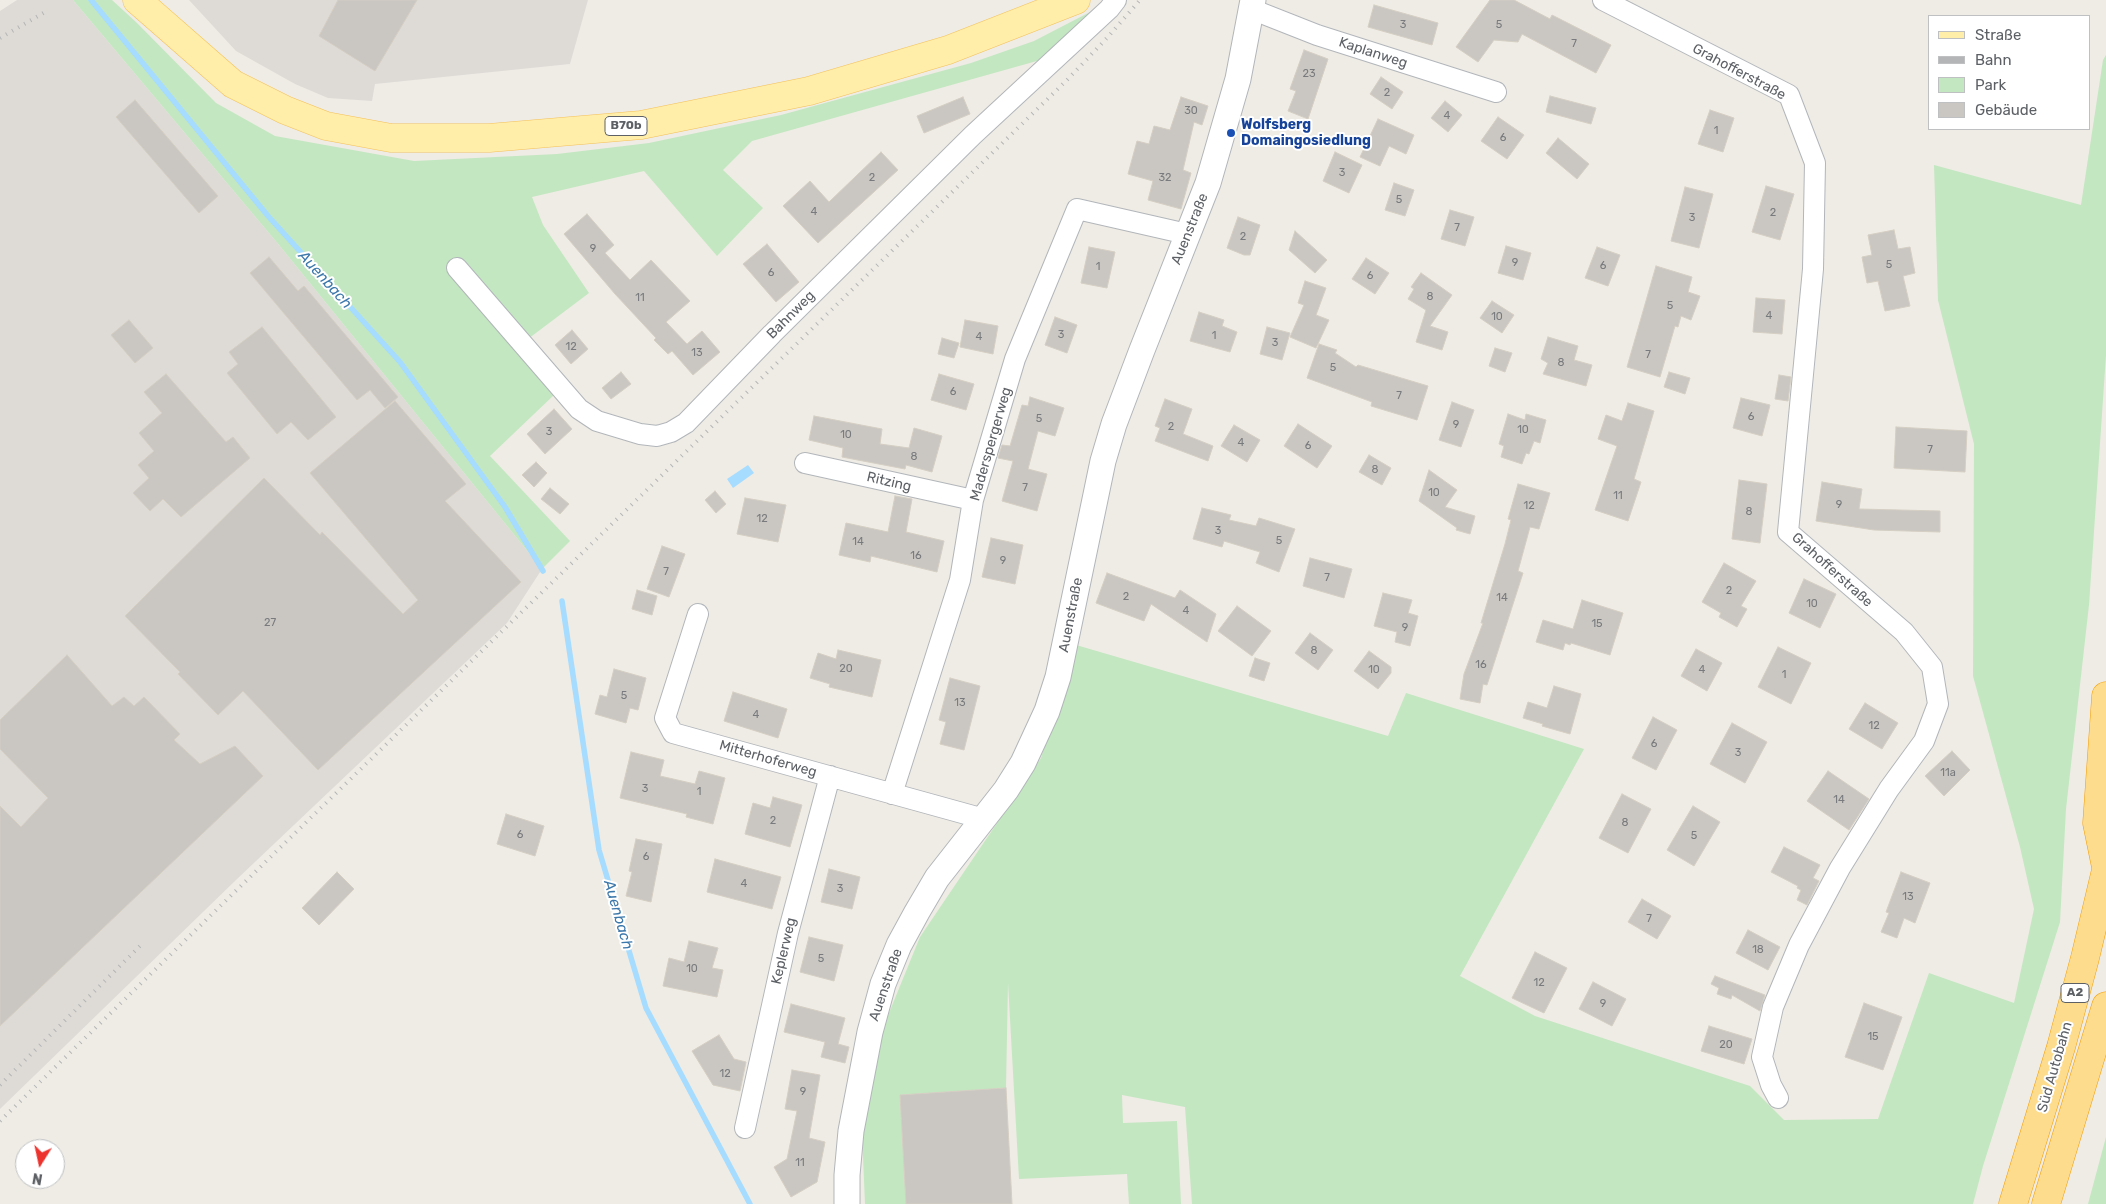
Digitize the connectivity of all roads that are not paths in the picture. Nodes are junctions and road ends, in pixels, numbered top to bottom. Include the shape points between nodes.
1 (137, 0) edge
2 (154, 0) edge
3 (1076, 0) edge
4 (1116, 0) edge
5 (1603, 0) edge
6 (1252, 5) edge
7 (184, 40) junction
8 (1496, 92) dead end
9 (1188, 234) junction
10 (457, 268) dead end
11 (805, 463) dead end
12 (973, 500) junction
13 (698, 614) dead end
14 (2106, 696) edge
15 (830, 776) junction
16 (892, 794) junction
17 (984, 819) junction
18 (2106, 868) edge
19 (2106, 1006) edge
20 (1778, 1098) dead end
21 (745, 1128) dead end
22 (847, 1204) edge
23 (2013, 1204) edge
24 (2046, 1204) edge

1 - 7 main road, B70b
2 - 7 main road, B70b
3 - 7 main road, B70b via 948,50 809,90 641,125 489,138 391,138 326,126 233,84
4 - 10 street, Bahnweg via 973,135 686,423 671,432 657,436 640,434 597,421 580,409
5 - 20 street, Grahofferstraße via 1789,95 1816,164 1814,269 1788,532 1904,632 1932,667 1938,704 1924,741 1889,789 1840,868 1799,945 1772,1008 1762,1057
6 - 8 street, Kaplanweg via 1316,35
6 - 9 street, Auenstraße via 1224,131
9 - 12 street, Maderspergerweg via 1077,209 1015,359
9 - 17 street, Auenstraße via 1106,452 1058,677 1047,711 1023,763
11 - 12 street, Ritzing
12 - 16 street, Maderspergerweg via 960,580
13 - 15 street, Mitterhoferweg via 665,718 673,733
14 - 18 highway via 2097,823
15 - 16 street, Mitterhoferweg
15 - 21 street, Keplerweg via 788,933
16 - 17 street, Mitterhoferweg
17 - 22 street, Auenstraße via 937,878 899,945 884,984 870,1032 851,1131
18 - 23 highway, Süd Autobahn / A2 via 2063,1038
19 - 24 highway, A2

